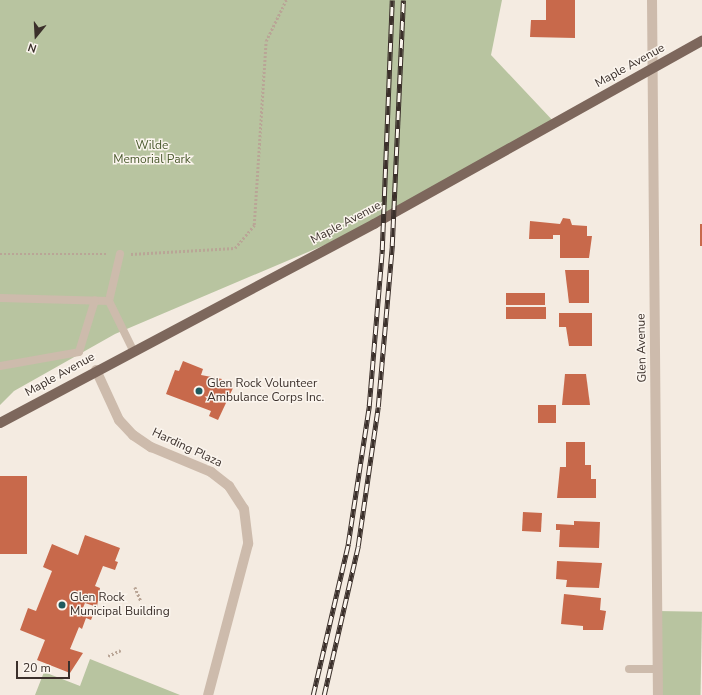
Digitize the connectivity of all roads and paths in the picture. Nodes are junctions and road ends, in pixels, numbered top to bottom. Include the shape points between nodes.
1 (286, 0) edge
2 (652, 0) edge
3 (702, 41) edge
4 (652, 69) junction
5 (0, 254) edge
6 (120, 254) junction
7 (0, 298) edge
8 (95, 300) junction
9 (109, 301) junction
10 (133, 350) junction
11 (0, 366) edge
12 (96, 370) junction
13 (0, 423) edge
14 (135, 587) dead end
15 (141, 601) dead end
16 (121, 650) dead end
17 (108, 656) dead end
18 (629, 669) dead end
19 (658, 669) junction
20 (208, 695) edge
21 (658, 695) edge

1 - 6 path via 266,41 254,225 235,248
2 - 4 street, Glen Avenue
3 - 4 main road, Maple Avenue
4 - 10 main road, Maple Avenue via 374,224
4 - 19 street, Glen Avenue
5 - 6 path
6 - 9 lane
7 - 8 lane
8 - 9 lane
8 - 11 lane via 79,352
9 - 10 lane
10 - 12 main road, Maple Avenue
12 - 13 main road, Maple Avenue
12 - 20 street, Harding Plaza via 119,420 133,435 151,447 211,472 229,486 244,509 248,544
14 - 15 path
16 - 17 path
18 - 19 lane
19 - 21 street, Glen Avenue

